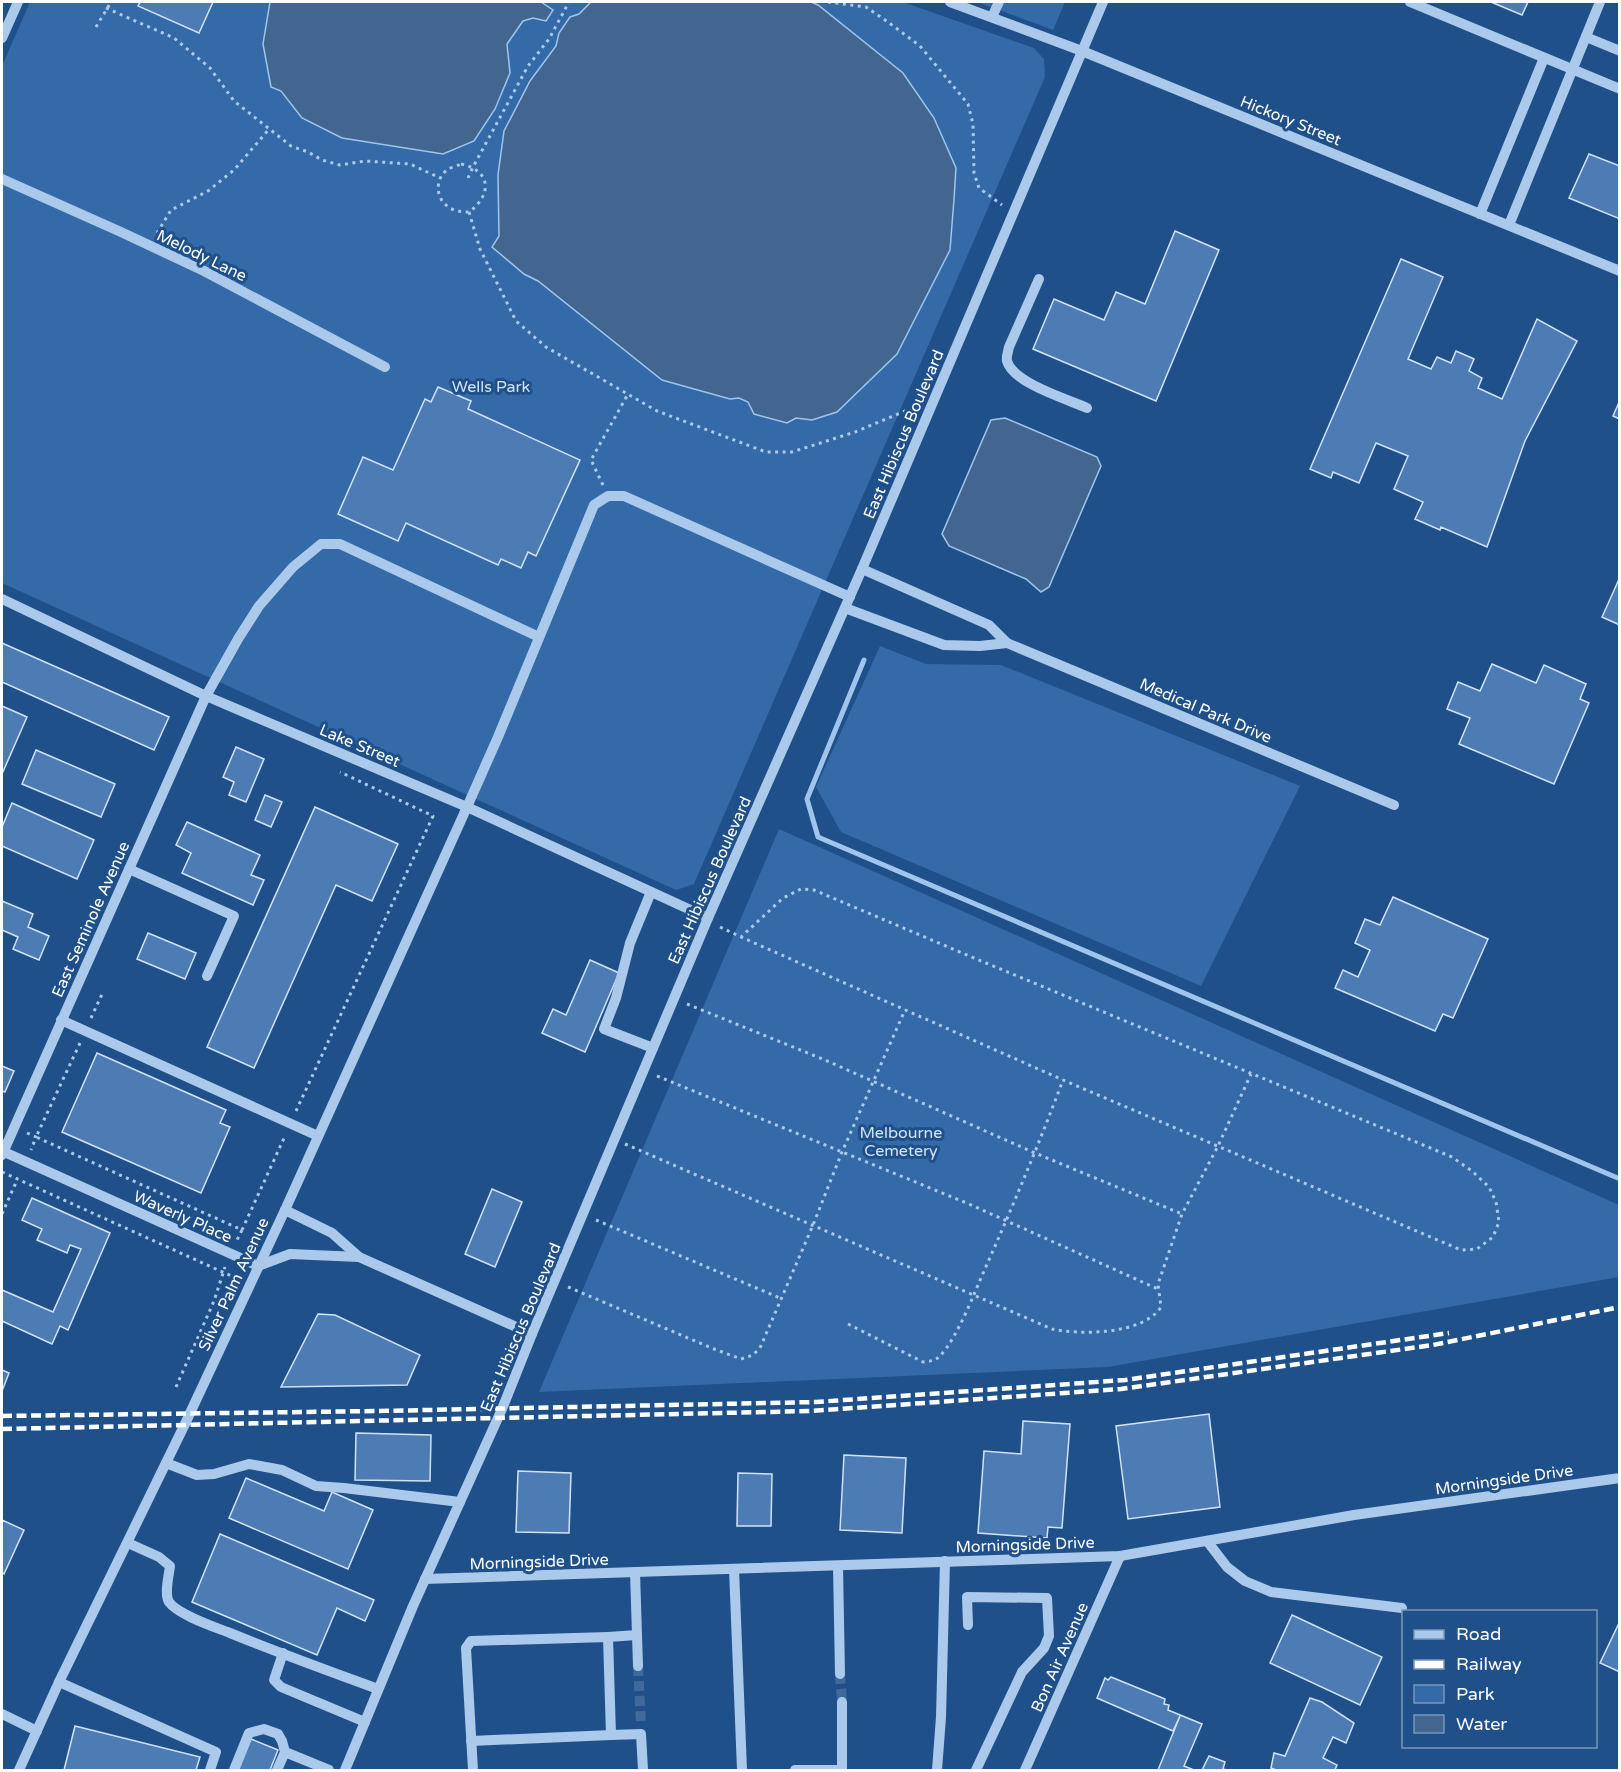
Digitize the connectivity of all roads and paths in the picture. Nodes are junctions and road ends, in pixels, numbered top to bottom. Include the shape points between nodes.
1 (18, 2) edge
2 (111, 2) edge
3 (569, 2) edge
4 (828, 2) edge
5 (950, 2) edge
6 (999, 2) edge
7 (1103, 2) edge
8 (1410, 2) edge
9 (1600, 2) edge
10 (106, 8) junction
11 (992, 17) junction
12 (96, 27) dead end
13 (1586, 37) junction
14 (2, 38) edge
15 (1082, 51) junction
16 (1620, 51) edge
17 (1544, 58) junction
18 (1572, 69) junction
19 (1620, 89) edge
20 (270, 128) junction
21 (473, 167) junction
22 (440, 178) junction
23 (468, 178) dead end
24 (2, 179) edge
25 (469, 213) junction
26 (1013, 213) junction
27 (1480, 214) junction
28 (1509, 225) junction
29 (149, 245) junction
30 (1620, 271) edge
31 (1039, 279) dead end
32 (385, 367) dead end
33 (628, 394) junction
34 (935, 398) junction
35 (1087, 408) dead end
36 (608, 495) junction
37 (862, 569) junction
38 (2, 599) edge
39 (848, 603) junction
40 (539, 637) junction
41 (1006, 643) junction
42 (206, 696) junction
43 (340, 772) dead end
44 (1394, 805) dead end
45 (467, 807) junction
46 (129, 869) junction
47 (651, 892) junction
48 (708, 920) junction
49 (741, 937) junction
50 (207, 976) dead end
51 (103, 992) dead end
52 (674, 999) junction
53 (905, 1010) junction
54 (61, 1020) junction
55 (85, 1031) junction
56 (653, 1048) junction
57 (644, 1071) junction
58 (1251, 1074) junction
59 (1064, 1080) junction
60 (873, 1082) junction
61 (290, 1124) junction
62 (318, 1137) junction
63 (615, 1140) junction
64 (1218, 1146) junction
65 (2, 1152) edge
66 (842, 1152) junction
67 (1035, 1153) junction
68 (2, 1172) edge
69 (285, 1210) junction
70 (1182, 1214) junction
71 (583, 1215) junction
72 (1006, 1220) junction
73 (813, 1225) junction
74 (242, 1230) junction
75 (231, 1254) junction
76 (359, 1257) junction
77 (258, 1266) junction
78 (222, 1273) junction
79 (555, 1281) junction
80 (249, 1285) junction
81 (1158, 1289) junction
82 (974, 1294) junction
83 (781, 1298) junction
84 (848, 1324) dead end
85 (532, 1334) junction
86 (176, 1387) dead end
87 (166, 1463) junction
88 (1620, 1478) edge
89 (460, 1502) junction
90 (1208, 1541) junction
91 (128, 1543) junction
92 (1120, 1557) junction
93 (945, 1561) junction
94 (838, 1566) junction
95 (734, 1569) junction
96 (635, 1572) junction
97 (425, 1580) junction
98 (1402, 1608) dead end
99 (968, 1625) dead end
100 (637, 1635) junction
101 (608, 1637) junction
102 (283, 1653) junction
103 (638, 1666) tunnel mouth
104 (840, 1674) tunnel mouth
105 (60, 1682) junction
106 (378, 1689) junction
107 (842, 1702) tunnel mouth
108 (2, 1714) edge
109 (365, 1722) junction
110 (37, 1731) junction
111 (611, 1735) junction
112 (471, 1741) junction
113 (285, 1752) junction
114 (19, 1770) edge
115 (210, 1770) edge
116 (234, 1770) edge
117 (277, 1770) edge
118 (329, 1770) edge
119 (345, 1770) edge
120 (473, 1770) edge
121 (643, 1770) edge
122 (742, 1770) edge
123 (795, 1770) edge
124 (814, 1770) edge
125 (843, 1770) edge
126 (937, 1770) edge
127 (976, 1770) edge
128 (1025, 1770) edge

1 - 14 street
2 - 10 path
3 - 21 path via 549,39 528,66
4 - 26 path via 866,8 920,46 968,104 973,124 974,173 979,188
5 - 11 street, Hickory Street
6 - 11 street
7 - 15 street, East Hibiscus Boulevard
8 - 17 street
9 - 13 street
10 - 12 path
10 - 20 path via 174,38 210,68 234,101
11 - 15 street, Hickory Street
13 - 16 street
13 - 18 street
15 - 26 street, East Hibiscus Boulevard
15 - 27 street, Hickory Street
17 - 18 street
17 - 27 street
18 - 19 street
18 - 28 street
20 - 22 path via 291,146 322,160 340,165 365,161 410,164
20 - 29 path via 234,170 208,191 171,210
21 - 22 path via 461,164
21 - 23 path
21 - 25 path via 484,180 486,192
22 - 25 path via 438,188 446,207
24 - 29 street, Melody Lane
25 - 33 path via 480,249 516,321 546,347
26 - 34 street, East Hibiscus Boulevard
27 - 28 street, Hickory Street
28 - 30 street, Hickory Street
29 - 32 street, Melody Lane
31 - 35 street via 1006,359 1012,372 1024,381
33 - 34 path via 657,411 766,452 792,452 855,432
33 - 36 path via 591,460
34 - 37 street, East Hibiscus Boulevard
36 - 39 street, Medical Park Drive via 624,496
36 - 40 street, Silver Palm Avenue via 594,505
37 - 39 street, East Hibiscus Boulevard
37 - 41 street, Medical Park Drive via 989,625
38 - 42 street, Lake Street
39 - 41 street, Medical Park Drive via 944,645
39 - 48 street, East Hibiscus Boulevard
40 - 42 street, East Seminole Avenue via 340,544 321,544 293,567 259,606
40 - 45 street, Silver Palm Avenue
41 - 44 street, Medical Park Drive
42 - 45 street, Lake Street
42 - 46 street, East Seminole Avenue
43 - 61 path via 433,816
45 - 47 street, Lake Street
45 - 62 street, Silver Palm Avenue
46 - 50 street via 234,916
46 - 54 street, East Seminole Avenue
47 - 48 street, Lake Street
47 - 56 street via 604,1029
48 - 49 path
48 - 52 street, East Hibiscus Boulevard
49 - 53 path
49 - 58 path via 783,898 801,889 814,890
51 - 55 path
52 - 56 street, East Hibiscus Boulevard
52 - 60 path
53 - 59 path
53 - 60 path
54 - 55 street
54 - 65 street, East Seminole Avenue
55 - 61 street
55 - 74 path via 36,1137
56 - 57 street, East Hibiscus Boulevard
57 - 63 street, East Hibiscus Boulevard
57 - 66 path
58 - 64 path
58 - 64 path via 1452,1157 1489,1187 1499,1222 1493,1237 1477,1249 1461,1250
59 - 64 path
59 - 67 path
60 - 66 path
60 - 67 path
61 - 62 street
61 - 74 path
62 - 69 street, Silver Palm Avenue
63 - 71 street, East Hibiscus Boulevard
63 - 73 path
64 - 70 path
65 - 75 street, Waverly Place
66 - 72 path
66 - 73 path
67 - 70 path
67 - 72 path
68 - 78 path
69 - 76 street via 332,1233
69 - 77 street, Silver Palm Avenue
70 - 81 path
71 - 79 street, East Hibiscus Boulevard
71 - 83 path
72 - 81 path
72 - 82 path
73 - 82 path
73 - 83 path
74 - 75 path
75 - 77 street, Waverly Place
75 - 78 path
76 - 77 street via 291,1254
76 - 85 street
77 - 80 street, Silver Palm Avenue
78 - 80 path
78 - 86 path via 214,1301
79 - 83 path via 741,1359 760,1348
79 - 85 street, East Hibiscus Boulevard
80 - 87 street, Silver Palm Avenue
81 - 82 path via 1161,1308 1157,1314 1120,1329 1084,1333 1052,1329
82 - 84 path via 953,1338 936,1360 923,1362 912,1358
85 - 89 street, East Hibiscus Boulevard
87 - 89 street via 197,1475 249,1464 282,1470 316,1486
87 - 91 street, Silver Palm Avenue
88 - 90 street, Morningside Drive via 1354,1515
89 - 97 street, East Hibiscus Boulevard
90 - 92 street, Morningside Drive
90 - 98 street via 1227,1567 1245,1581 1271,1592
91 - 102 street via 170,1566 165,1596 178,1610
91 - 105 street, Silver Palm Avenue
92 - 93 street, Morningside Drive
92 - 128 street, Bon Air Avenue
93 - 94 street, Morningside Drive
93 - 126 street
94 - 95 street, Morningside Drive
94 - 104 street
95 - 96 street, Morningside Drive
95 - 122 street
96 - 97 street, Morningside Drive
96 - 100 street
97 - 106 street, East Hibiscus Boulevard
99 - 127 street via 967,1597 1047,1598 1049,1636 1044,1648 1022,1672
100 - 101 street
100 - 103 street
101 - 111 street
101 - 112 street via 471,1641 466,1648
102 - 106 street
102 - 109 street via 274,1680 281,1687
105 - 110 street, Silver Palm Avenue
105 - 115 street via 216,1752
106 - 109 street, East Hibiscus Boulevard
107 - 125 street
108 - 110 street
109 - 119 street, East Hibiscus Boulevard
110 - 114 street, Silver Palm Avenue
111 - 112 street
111 - 121 street via 641,1728
112 - 120 street
113 - 116 street via 278,1734 264,1730 249,1733
113 - 117 street
113 - 118 street
123 - 124 street
124 - 125 street

